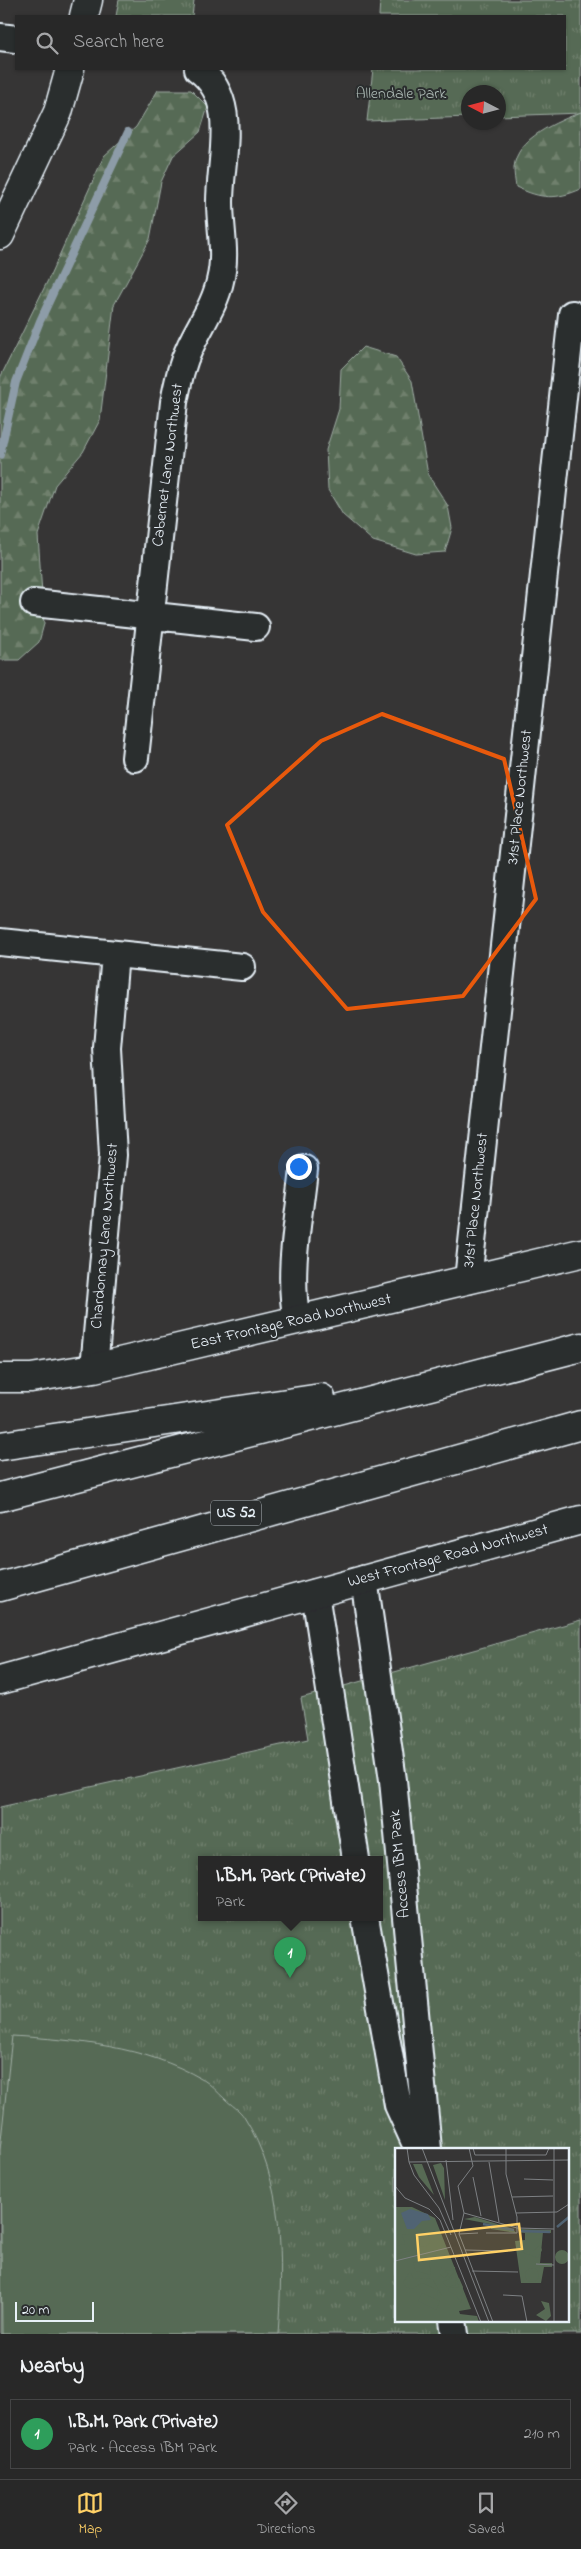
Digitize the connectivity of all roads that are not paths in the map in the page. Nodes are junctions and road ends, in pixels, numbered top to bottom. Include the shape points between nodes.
1 (88, 0) edge
2 (84, 15) edge
3 (0, 37) edge
4 (15, 39) edge
5 (70, 70) edge
6 (199, 70) edge
7 (0, 235) edge
8 (572, 314) dead end
9 (34, 602) dead end
10 (150, 615) junction
11 (256, 627) dead end
12 (135, 758) dead end
13 (0, 942) edge
14 (115, 954) junction
15 (242, 967) dead end
16 (304, 1170) dead end
17 (581, 1253) edge
18 (468, 1280) junction
19 (297, 1320) junction
20 (581, 1347) edge
21 (94, 1368) junction
22 (464, 1377) junction
23 (0, 1378) edge
24 (581, 1426) edge
25 (0, 1446) edge
26 (472, 1456) junction
27 (0, 1497) edge
28 (581, 1520) edge
29 (0, 1570) edge
30 (364, 1580) junction
31 (0, 1588) edge
32 (315, 1593) junction
33 (0, 1680) edge
34 (356, 1856) edge
35 (366, 1921) edge
36 (418, 2148) edge
37 (428, 2148) edge

1 - 2 main road
3 - 4 street
5 - 7 main road via 58,112
6 - 10 street, Cabernet Lane Northwest via 219,97 225,117 220,204 223,264 213,303 181,369 174,402
8 - 18 street, 31st Place Northwest
9 - 10 street
10 - 11 street
10 - 12 street, Cabernet Lane Northwest
13 - 14 street
14 - 15 street
14 - 21 street, Chardonnay Lane Northwest via 107,1048 113,1155
16 - 19 street via 293,1275 292,1298
17 - 18 main road, East Frontage Road Northwest
18 - 19 main road, East Frontage Road Northwest
19 - 21 main road, East Frontage Road Northwest
20 - 22 main road
21 - 23 main road, East Frontage Road Northwest via 31,1378
22 - 25 main road
22 - 27 main road
24 - 26 main road, US 52
26 - 29 main road, US 52
26 - 31 main road
28 - 30 main road, West Frontage Road Northwest
30 - 32 main road, West Frontage Road Northwest
30 - 37 street, Access IBM Park via 393,1780
32 - 33 main road, West Frontage Road Northwest
32 - 34 street
35 - 36 street via 398,2105

